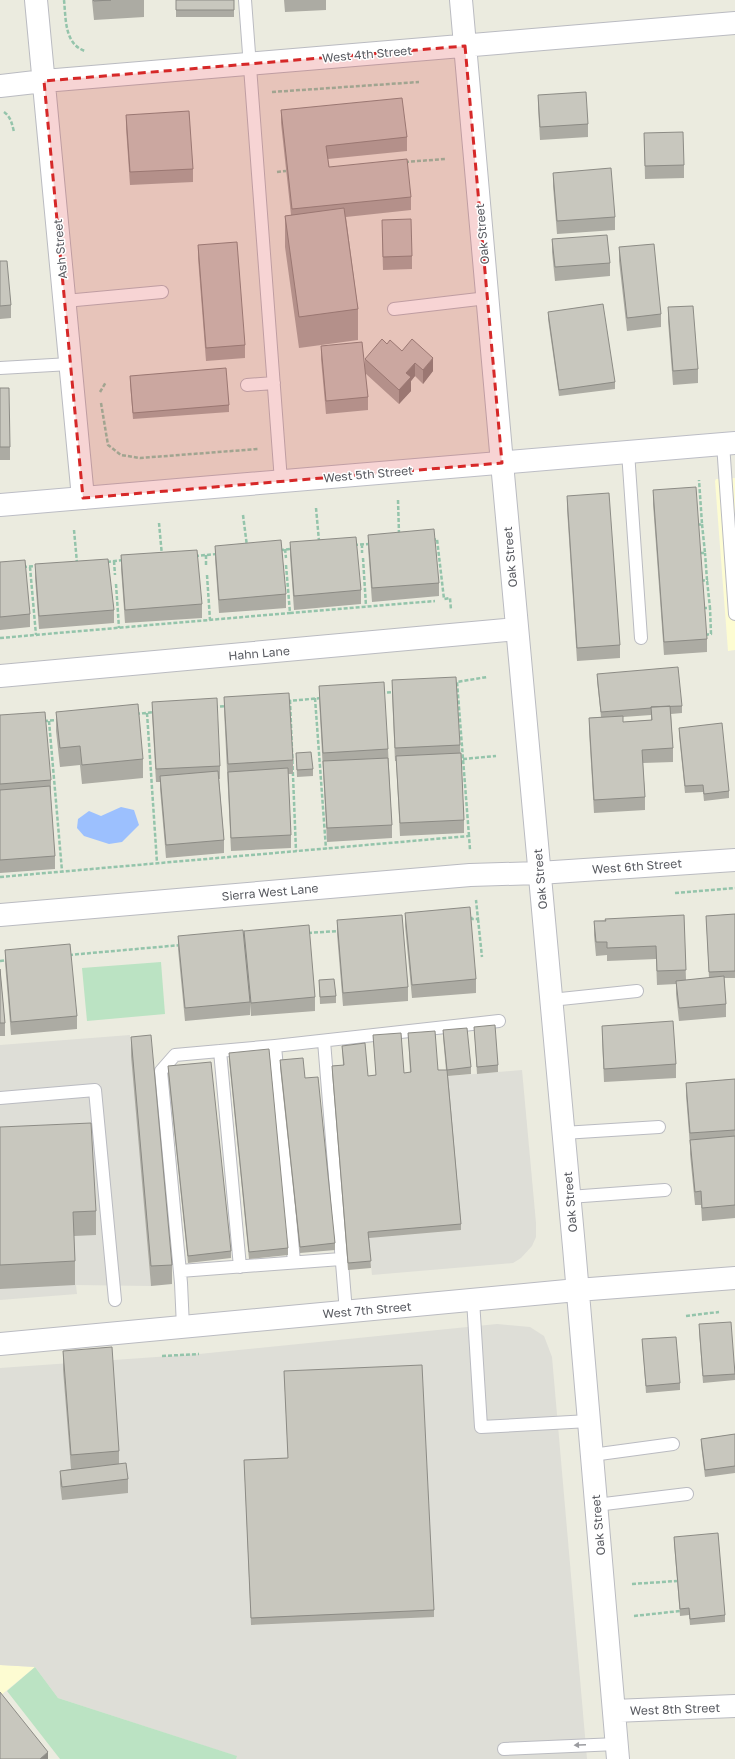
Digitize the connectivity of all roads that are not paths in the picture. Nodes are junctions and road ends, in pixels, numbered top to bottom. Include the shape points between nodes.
1 (36, 0) edge
2 (245, 0) edge
3 (461, 0) edge
4 (735, 23) edge
5 (465, 46) junction
6 (251, 64) junction
7 (44, 81) junction
8 (0, 86) edge
9 (162, 292) dead end
10 (488, 298) junction
11 (65, 301) junction
12 (394, 309) dead end
13 (70, 364) junction
14 (0, 368) edge
15 (274, 383) junction
16 (247, 385) dead end
17 (729, 444) edge
18 (628, 452) junction
19 (502, 463) junction
20 (281, 481) junction
21 (731, 496) edge
22 (83, 498) junction
23 (0, 505) edge
24 (735, 614) edge
25 (517, 629) junction
26 (641, 638) dead end
27 (0, 676) edge
28 (735, 860) edge
29 (539, 873) junction
30 (0, 915) edge
31 (638, 991) dead end
32 (551, 1000) junction
33 (498, 1021) dead end
34 (324, 1041) junction
35 (275, 1046) junction
36 (220, 1051) junction
37 (0, 1098) edge
38 (659, 1127) dead end
39 (563, 1133) junction
40 (664, 1190) dead end
41 (569, 1197) junction
42 (341, 1259) junction
43 (294, 1262) junction
44 (240, 1266) junction
45 (180, 1271) junction
46 (735, 1278) edge
47 (577, 1290) junction
48 (115, 1300) dead end
49 (473, 1300) junction
50 (346, 1312) junction
51 (184, 1327) junction
52 (0, 1344) edge
53 (589, 1421) junction
54 (673, 1444) dead end
55 (592, 1455) junction
56 (687, 1494) dead end
57 (596, 1505) junction
58 (735, 1706) edge
59 (614, 1711) junction
60 (504, 1749) dead end
61 (617, 1751) edge
62 (544, 1753) edge

1 - 7 street, Ash Street
2 - 6 lane
3 - 5 street, Oak Street
4 - 5 street, West 4th Street
5 - 6 street, West 4th Street
5 - 10 street, Oak Street
6 - 7 street, West 4th Street
6 - 15 lane
7 - 8 street, West 4th Street
7 - 11 street, Ash Street
9 - 11 lane
10 - 12 lane
10 - 19 street, Oak Street
11 - 13 street, Ash Street
13 - 14 lane
13 - 22 street, Ash Street
15 - 16 lane
15 - 20 lane
17 - 18 street, West 5th Street
17 - 21 lane
18 - 19 street, West 5th Street
18 - 26 lane
19 - 20 street, West 5th Street
19 - 25 street, Oak Street
20 - 22 street, West 5th Street
21 - 24 lane
22 - 23 street, West 5th Street
25 - 27 street, Hahn Lane
25 - 29 street, Oak Street
28 - 29 street, West 6th Street
29 - 30 street, Sierra West Lane via 470,875
29 - 32 street, Oak Street
31 - 32 lane
32 - 39 street, Oak Street
33 - 34 lane
34 - 35 lane
34 - 42 lane
35 - 36 lane
35 - 43 lane
36 - 44 lane
36 - 45 lane via 175,1056 161,1071
37 - 48 lane via 95,1090
38 - 39 lane
39 - 41 street, Oak Street
40 - 41 lane
41 - 47 street, Oak Street
42 - 43 lane
42 - 50 lane
43 - 44 lane
44 - 45 lane
45 - 51 lane
46 - 47 street, West 7th Street
47 - 49 street, West 7th Street
47 - 53 street, Oak Street
49 - 50 street, West 7th Street
49 - 53 lane via 480,1427
50 - 51 street, West 7th Street
51 - 52 street, West 7th Street
53 - 55 street, Oak Street
54 - 55 lane
55 - 57 street, Oak Street
56 - 57 lane
57 - 59 street, Oak Street
58 - 59 street, West 8th Street
59 - 61 street, Oak Street
60 - 62 lane
61 -> 62 lane

